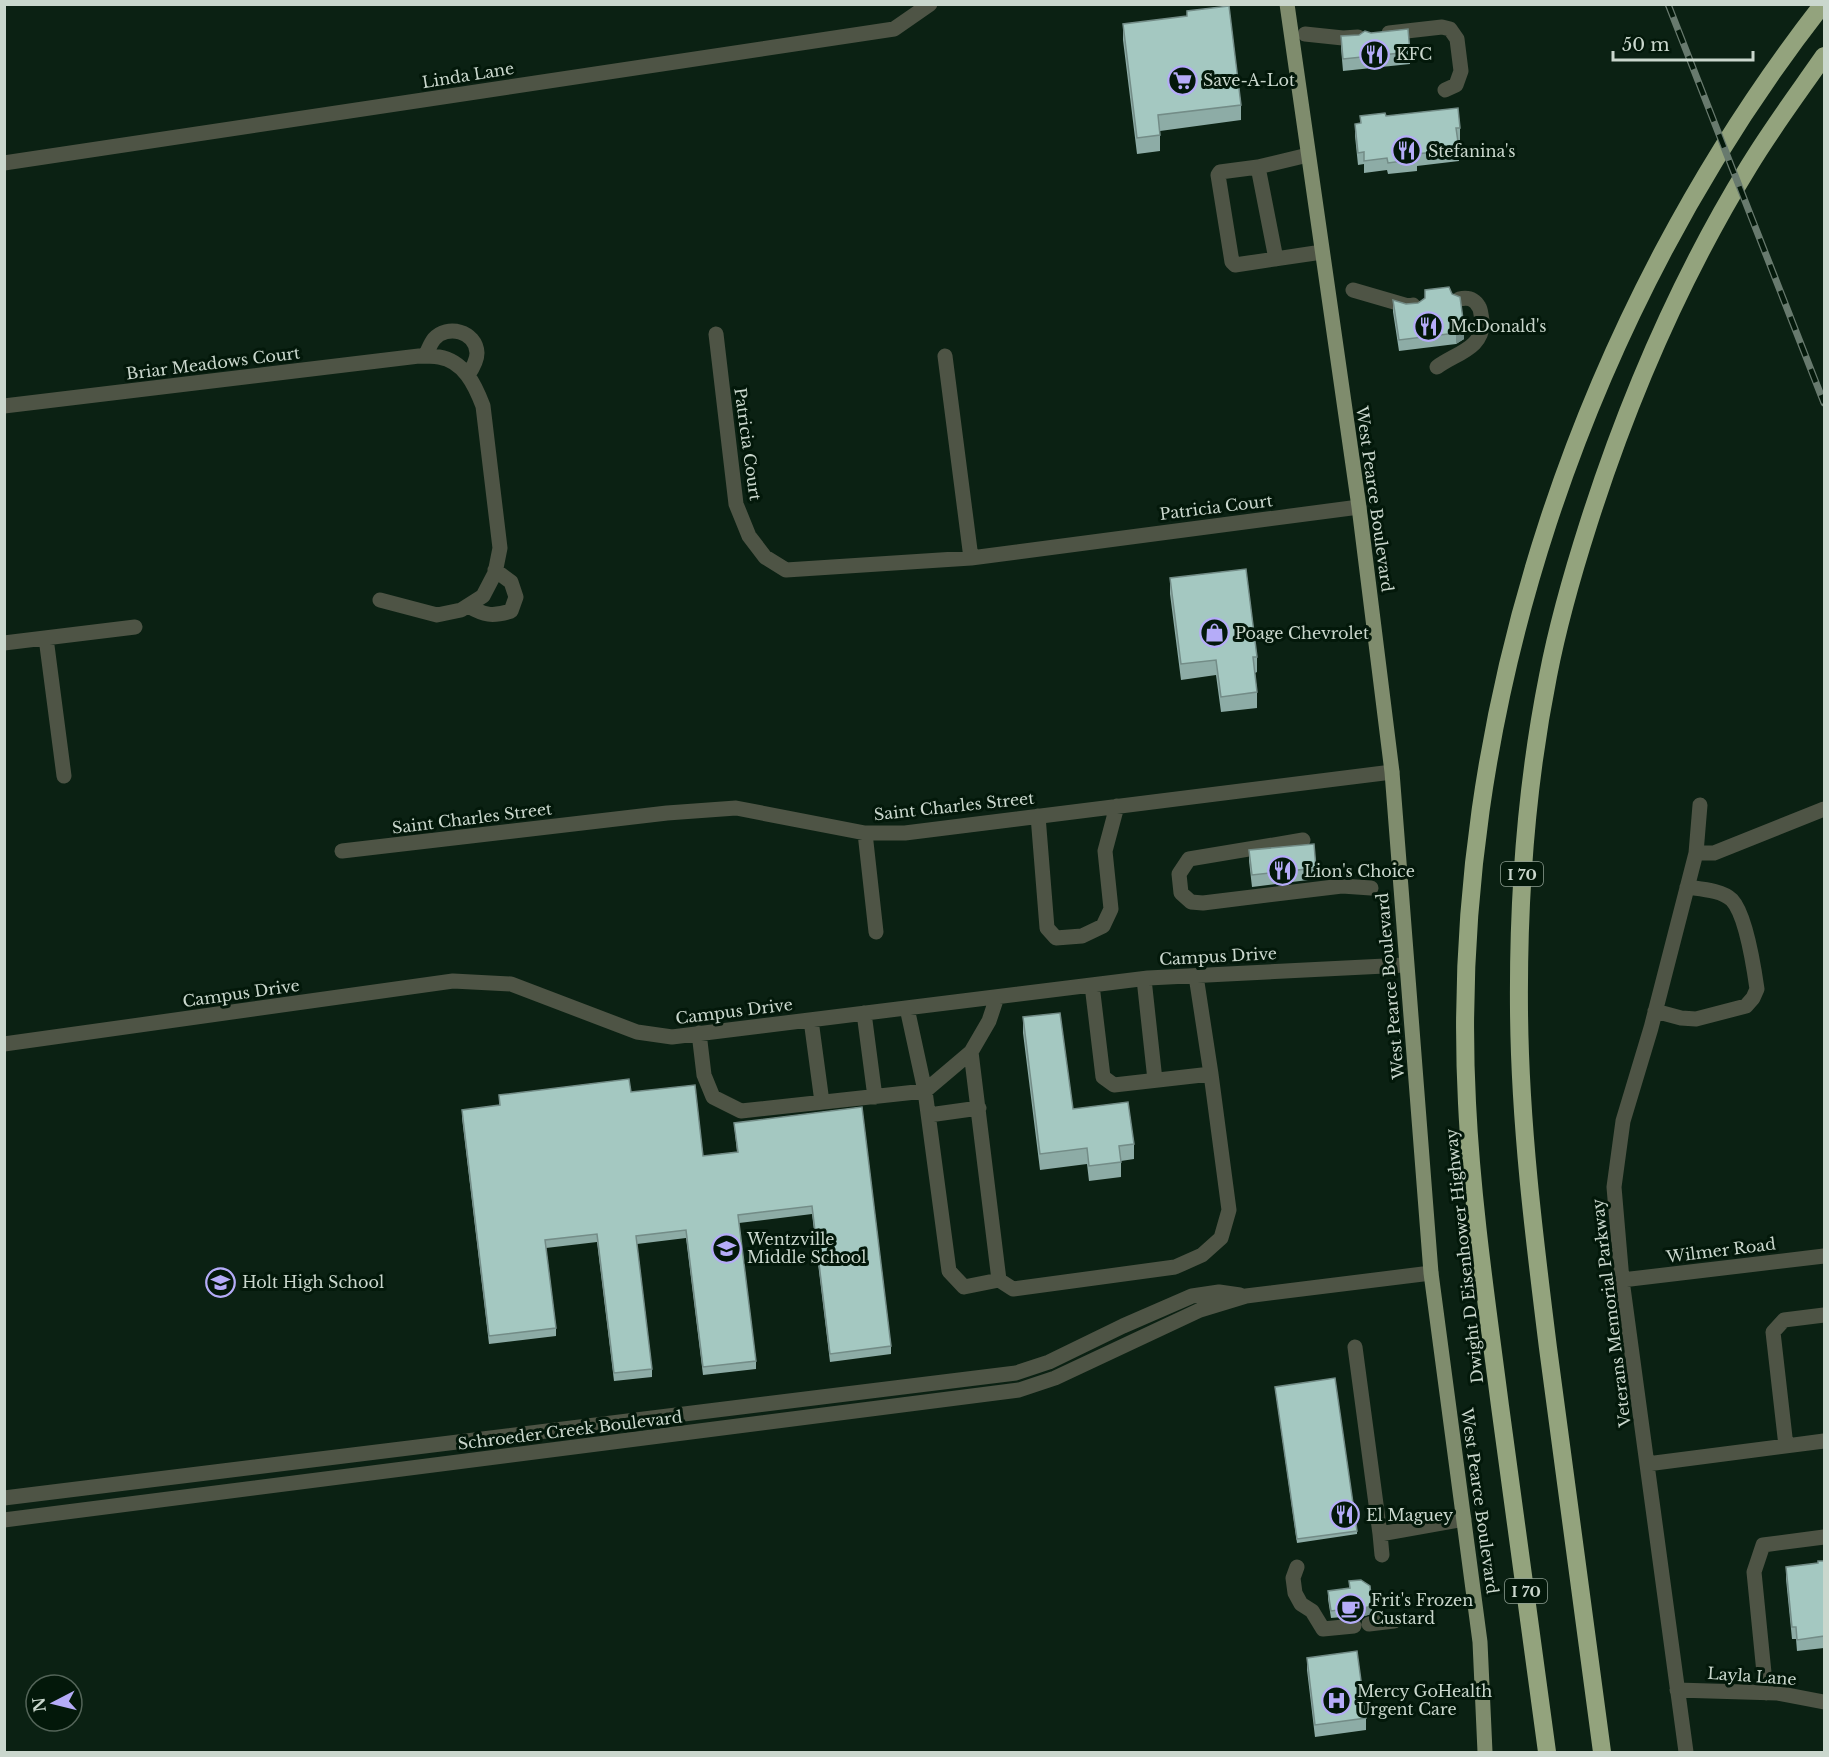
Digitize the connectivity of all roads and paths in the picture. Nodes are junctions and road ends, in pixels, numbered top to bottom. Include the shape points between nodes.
1 (930, 4) edge
2 (1287, 4) edge
3 (1823, 4) edge
4 (1305, 33) dead end
5 (1824, 56) edge
6 (1445, 90) dead end
7 (1308, 155) junction
8 (4, 163) edge
9 (1258, 167) junction
10 (1322, 252) junction
11 (1276, 259) junction
12 (1353, 290) dead end
13 (1459, 299) edge
14 (1416, 305) edge
15 (716, 334) dead end
16 (425, 356) junction
17 (945, 356) dead end
18 (1437, 367) dead end
19 (468, 375) junction
20 (4, 406) edge
21 (1359, 507) junction
22 (971, 558) junction
23 (495, 570) junction
24 (380, 600) dead end
25 (468, 606) junction
26 (135, 627) dead end
27 (46, 638) junction
28 (4, 643) edge
29 (1392, 772) junction
30 (64, 776) dead end
31 (1700, 805) dead end
32 (1117, 806) junction
33 (1824, 809) edge
34 (1038, 816) junction
35 (865, 833) junction
36 (1303, 840) dead end
37 (342, 851) dead end
38 (1696, 853) junction
39 (1687, 887) junction
40 (1371, 888) dead end
41 (876, 933) dead end
42 (1405, 964) junction
43 (1196, 976) junction
44 (1144, 979) junction
45 (1092, 985) junction
46 (997, 997) junction
47 (907, 1008) junction
48 (1656, 1011) junction
49 (864, 1013) junction
50 (811, 1020) junction
51 (699, 1034) junction
52 (4, 1044) edge
53 (971, 1052) junction
54 (1211, 1074) junction
55 (1155, 1080) junction
56 (925, 1091) junction
57 (875, 1097) junction
58 (822, 1102) junction
59 (979, 1108) junction
60 (929, 1116) junction
61 (1824, 1256) edge
62 (1431, 1273) junction
63 (999, 1280) junction
64 (1622, 1280) junction
65 (1246, 1296) junction
66 (1824, 1315) edge
67 (1123, 1326) junction
68 (1131, 1342) junction
69 (1355, 1347) dead end
70 (1824, 1441) edge
71 (1786, 1446) junction
72 (1647, 1464) junction
73 (4, 1498) edge
74 (1464, 1519) junction
75 (4, 1520) edge
76 (1380, 1534) junction
77 (1824, 1537) edge
78 (1382, 1556) dead end
79 (1297, 1567) dead end
80 (1394, 1621) dead end
81 (1677, 1690) junction
82 (1766, 1693) junction
83 (1824, 1702) edge
84 (1546, 1751) edge
85 (1485, 1752) edge
86 (1602, 1752) edge
87 (1686, 1752) edge

1 - 8 street, Linda Lane via 894,28
2 - 7 main road, West Pearce Boulevard
3 - 84 highway, Dwight D Eisenhower Highway / I 70 via 1711,165 1663,251 1605,374 1535,567 1501,698 1485,785 1466,966 1467,1101 1476,1215
4 - 6 street via 1343,38 1450,29 1457,39 1461,71 1456,85
5 - 86 highway, I 70 via 1750,165 1715,225 1678,295 1627,412 1564,607 1548,675 1528,808 1519,1014 1529,1184
7 - 9 street
7 - 10 main road, West Pearce Boulevard
9 - 11 street
9 - 11 street via 1218,175 1232,262 1235,265
10 - 11 street
10 - 21 main road, West Pearce Boulevard
12 - 14 street
13 - 18 street via 1473,300 1480,308 1483,332 1478,341
15 - 22 street, Patricia Court via 736,504 749,536 765,557 786,570
16 - 19 street, Briar Meadows Court via 440,357 458,365
16 - 19 street via 433,339 445,331 460,331 475,344 477,352
16 - 20 street, Briar Meadows Court
17 - 22 street
19 - 23 street, Briar Meadows Court via 483,406 500,548
21 - 22 street, Patricia Court
21 - 29 main road, West Pearce Boulevard
23 - 25 street, Briar Meadows Court via 483,596
23 - 25 street via 511,582 516,597 511,611 496,616
24 - 25 street, Briar Meadows Court via 437,615
26 - 27 street
27 - 28 street
27 - 30 street
29 - 32 street, Saint Charles Street
29 - 42 main road, West Pearce Boulevard
31 - 38 street, Veterans Memorial Parkway
32 - 34 street, Saint Charles Street
32 - 34 street via 1105,851 1111,909 1103,926 1082,936 1056,938 1047,928
33 - 38 street via 1714,853
34 - 35 street, Saint Charles Street via 904,833
35 - 37 street, Saint Charles Street via 736,808
35 - 41 street
36 - 40 street via 1189,859 1179,874 1181,893 1191,902 1203,903 1342,886
38 - 39 street, Veterans Memorial Parkway
39 - 48 street, Veterans Memorial Parkway
39 - 48 street via 1731,900 1744,926 1756,989 1746,1006 1696,1018
42 - 43 street, Campus Drive
42 - 62 main road, West Pearce Boulevard
43 - 44 street, Campus Drive
43 - 54 street
44 - 45 street, Campus Drive
44 - 55 street
45 - 46 street, Campus Drive
45 - 55 street via 1102,1077 1114,1085
46 - 47 street, Campus Drive
46 - 53 street via 989,1021
47 - 49 street, Campus Drive
47 - 56 street
48 - 64 street, Veterans Memorial Parkway via 1623,1121 1614,1187
49 - 50 street, Campus Drive
49 - 57 street
50 - 51 street, Campus Drive
50 - 58 street
51 - 52 street, Campus Drive via 672,1037 637,1032 511,984 453,981
51 - 58 street via 704,1075 713,1097 741,1111
53 - 56 street
53 - 59 street
54 - 55 street
54 - 63 street via 1229,1209 1221,1238 1215,1244 1202,1255 1175,1267 1013,1288
56 - 57 street
56 - 60 street
57 - 58 street
59 - 60 street
59 - 63 street
60 - 63 street via 949,1271 964,1287
61 - 64 street, Wilmer Road
62 - 65 street, Schroeder Creek Boulevard
62 - 74 main road, West Pearce Boulevard
64 - 72 street, Veterans Memorial Parkway
65 - 67 street, Schroeder Creek Boulevard via 1220,1292 1192,1296
65 - 68 street, Schroeder Creek Boulevard via 1200,1310
66 - 71 street via 1784,1320 1773,1332
67 - 68 street
67 - 73 street, Schroeder Creek Boulevard via 1049,1362 1016,1373
68 - 75 street, Schroeder Creek Boulevard via 1055,1378 1019,1390
69 - 76 street
70 - 71 street
71 - 72 street
72 - 81 street, Veterans Memorial Parkway
74 - 76 street
74 - 85 main road, West Pearce Boulevard via 1480,1642
76 - 78 street
77 - 82 street via 1763,1545 1754,1572
79 - 80 street via 1294,1593 1323,1629
81 - 82 street, Layla Lane
81 - 87 street, Veterans Memorial Parkway
82 - 83 street, Layla Lane

